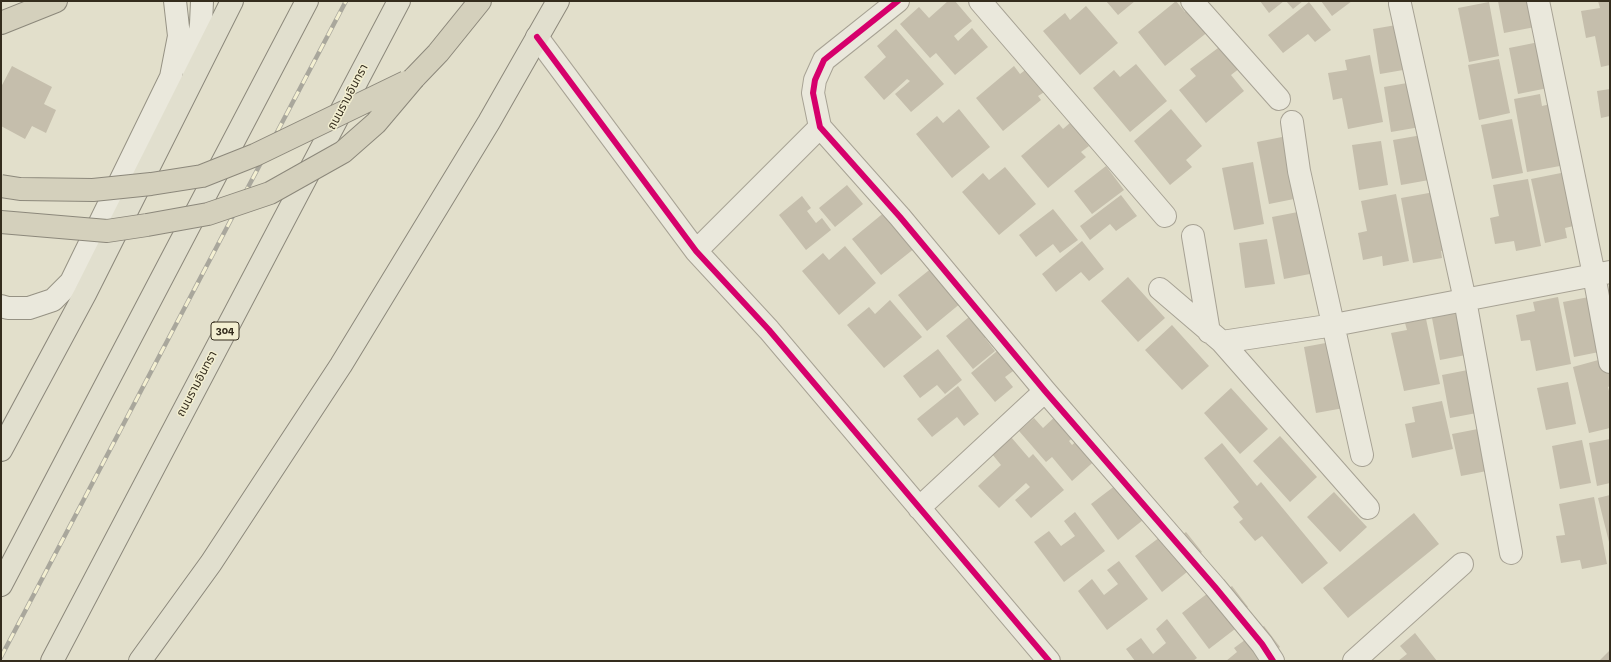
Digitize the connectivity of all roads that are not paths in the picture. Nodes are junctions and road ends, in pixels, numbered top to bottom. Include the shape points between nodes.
1 (56, 1) edge
2 (175, 1) edge
3 (202, 1) edge
4 (232, 1) edge
5 (307, 1) edge
6 (399, 1) edge
7 (480, 1) edge
8 (898, 1) edge
9 (980, 1) edge
10 (1192, 1) edge
11 (1538, 1) edge
12 (558, 4) edge
13 (1400, 4) dead end
14 (1, 23) edge
15 (537, 37) junction
16 (193, 78) junction
17 (414, 78) junction
18 (1279, 99) dead end
19 (1292, 122) dead end
20 (820, 127) junction
21 (1, 186) edge
22 (1164, 216) dead end
23 (1, 222) edge
24 (1193, 236) dead end
25 (696, 251) junction
26 (1602, 273) edge
27 (1160, 289) dead end
28 (1465, 300) junction
29 (1, 306) edge
30 (1334, 325) junction
31 (1216, 337) junction
32 (1610, 362) edge
33 (1045, 391) junction
34 (1, 450) edge
35 (1362, 455) dead end
36 (919, 508) junction
37 (1368, 508) dead end
38 (1511, 553) dead end
39 (1462, 564) dead end
40 (1, 585) edge
41 (52, 661) edge
42 (140, 661) edge
43 (1049, 661) edge
44 (1273, 661) edge
45 (1354, 661) edge

1 - 14 highway
2 - 29 street via 179,36 171,77 71,282 53,300 29,308
3 - 16 street
4 - 16 main road
5 - 40 main road
6 - 41 main road, ถนนรามอินทรา / 304
7 - 17 highway
8 - 20 street via 824,60 815,80 813,93
9 - 22 street
10 - 18 street
11 - 26 street
12 - 15 main road
13 - 28 street
15 - 25 street
15 - 42 main road via 489,122 341,365 211,563
16 - 34 main road via 85,294
17 - 21 highway, bridge via 255,155 202,176 93,190 20,189
17 - 23 highway, bridge via 376,123 343,152 270,193 208,214 107,231
19 - 30 street via 1299,170
20 - 25 street
20 - 33 street via 900,217
24 - 31 street
25 - 36 street via 770,330
26 - 28 street
26 - 32 street
27 - 31 street
28 - 30 street
28 - 38 street
30 - 31 street
30 - 35 street
31 - 37 street
33 - 36 street
33 - 44 street via 1215,587
36 - 43 street
39 - 45 street

